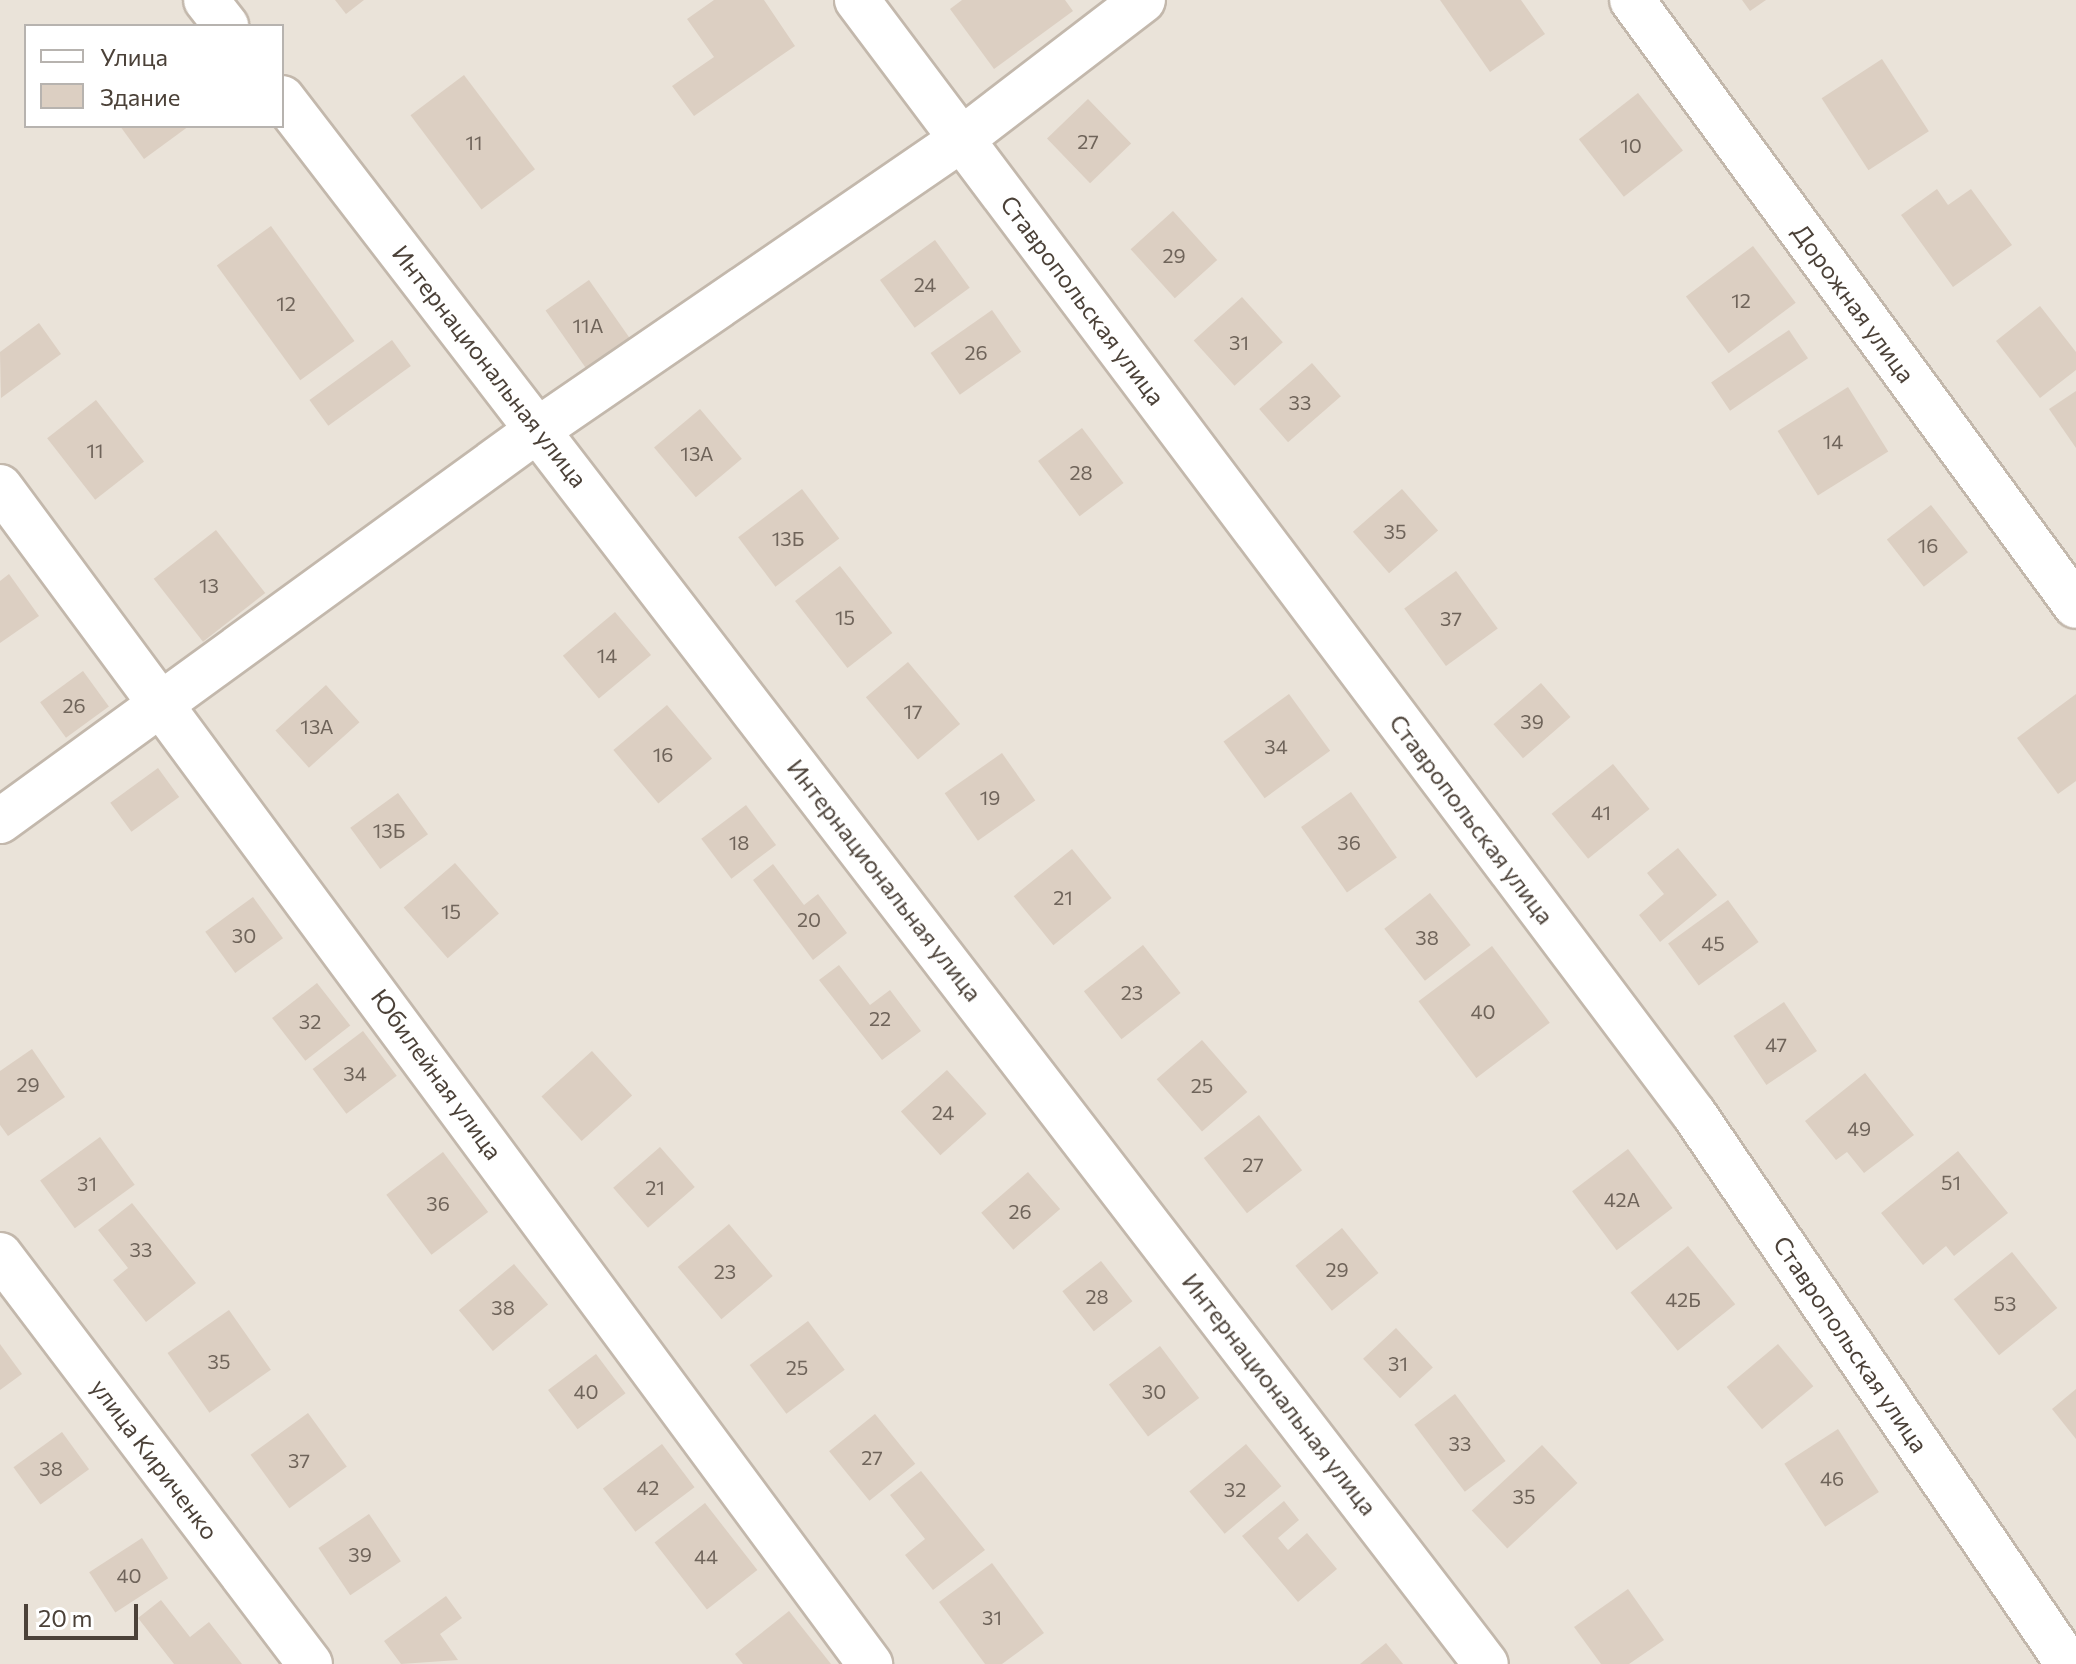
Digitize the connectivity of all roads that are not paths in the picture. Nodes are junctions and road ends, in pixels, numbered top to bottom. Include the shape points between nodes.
1 (206, 0) edge
2 (857, 0) edge
3 (1143, 0) edge
4 (1632, 0) edge
5 (224, 24) edge
6 (284, 101) edge
7 (962, 139) junction
8 (539, 429) junction
9 (0, 487) edge
10 (2076, 606) edge
11 (164, 704) junction
12 (0, 821) edge
13 (0, 1255) edge
14 (2060, 1656) edge
15 (310, 1664) edge
16 (870, 1664) edge
17 (1486, 1664) edge

1 - 5 street
2 - 7 street, Ставропольская улица
3 - 7 street
4 - 10 street, Дорожная улица
6 - 8 street, Интернациональная улица
7 - 8 street
7 - 14 street, Ставропольская улица via 1694,1114
8 - 11 street
8 - 17 street, Интернациональная улица
9 - 11 street, Юбилейная улица
11 - 12 street
11 - 16 street, Юбилейная улица
13 - 15 street, улица Кириченко

